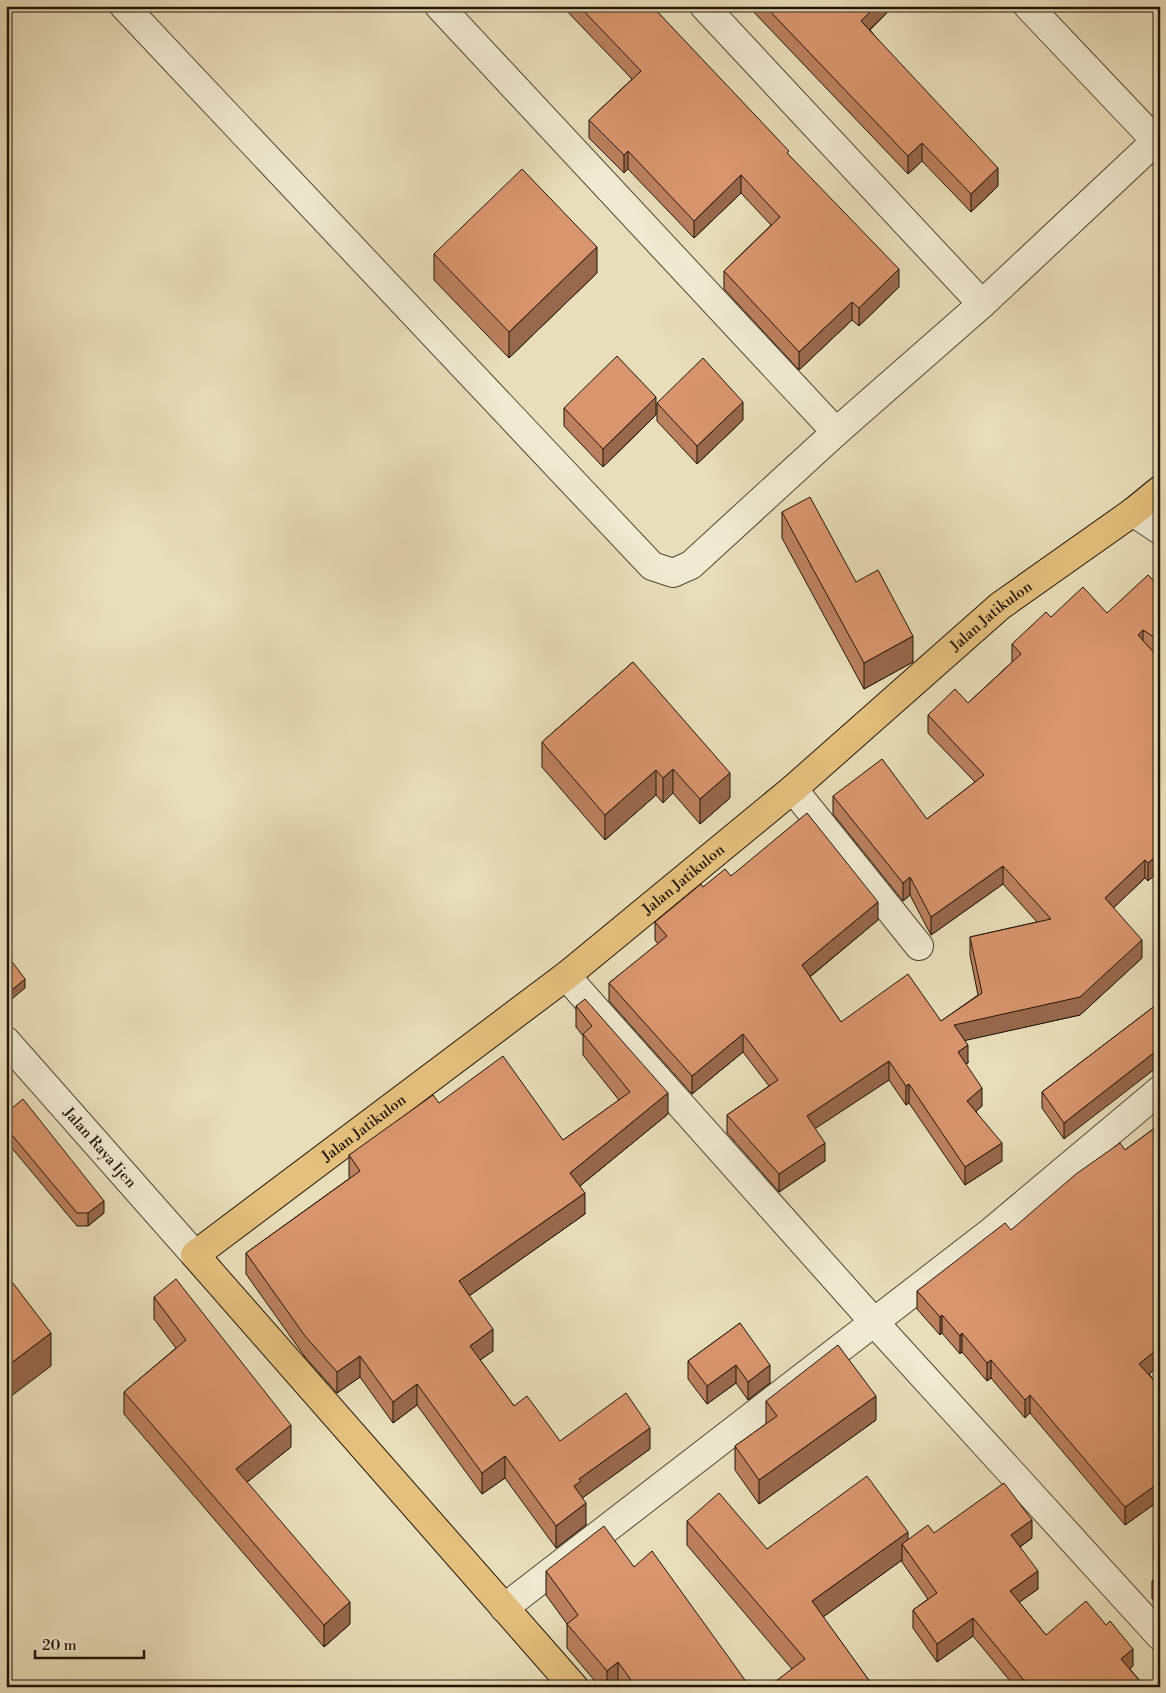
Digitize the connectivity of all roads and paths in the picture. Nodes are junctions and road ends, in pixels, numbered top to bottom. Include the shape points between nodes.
1 (124, 6) edge
2 (439, 6) edge
3 (704, 6) edge
4 (1028, 6) edge
5 (1158, 139) edge
6 (982, 304) junction
7 (836, 432) junction
8 (1160, 490) edge
9 (1133, 512) junction
10 (1160, 530) edge
11 (793, 789) junction
12 (918, 946) dead end
13 (566, 976) junction
14 (6, 1041) edge
15 (1160, 1090) edge
16 (195, 1254) junction
17 (874, 1322) junction
18 (504, 1608) junction
19 (1160, 1636) edge
20 (574, 1687) edge

1 - 7 street via 652,566 673,573 691,566
2 - 7 street
3 - 6 street
4 - 5 street
5 - 6 street
6 - 7 street
8 - 9 main road, Jalan Jatikulon
9 - 10 street
9 - 11 main road, Jalan Jatikulon via 1000,606
11 - 12 street
11 - 13 main road, Jalan Jatikulon
13 - 16 main road, Jalan Jatikulon
13 - 17 street
14 - 16 street, Jalan Raya Ijen
15 - 17 street via 992,1231
16 - 18 main road
17 - 18 street
17 - 19 street
18 - 20 main road

